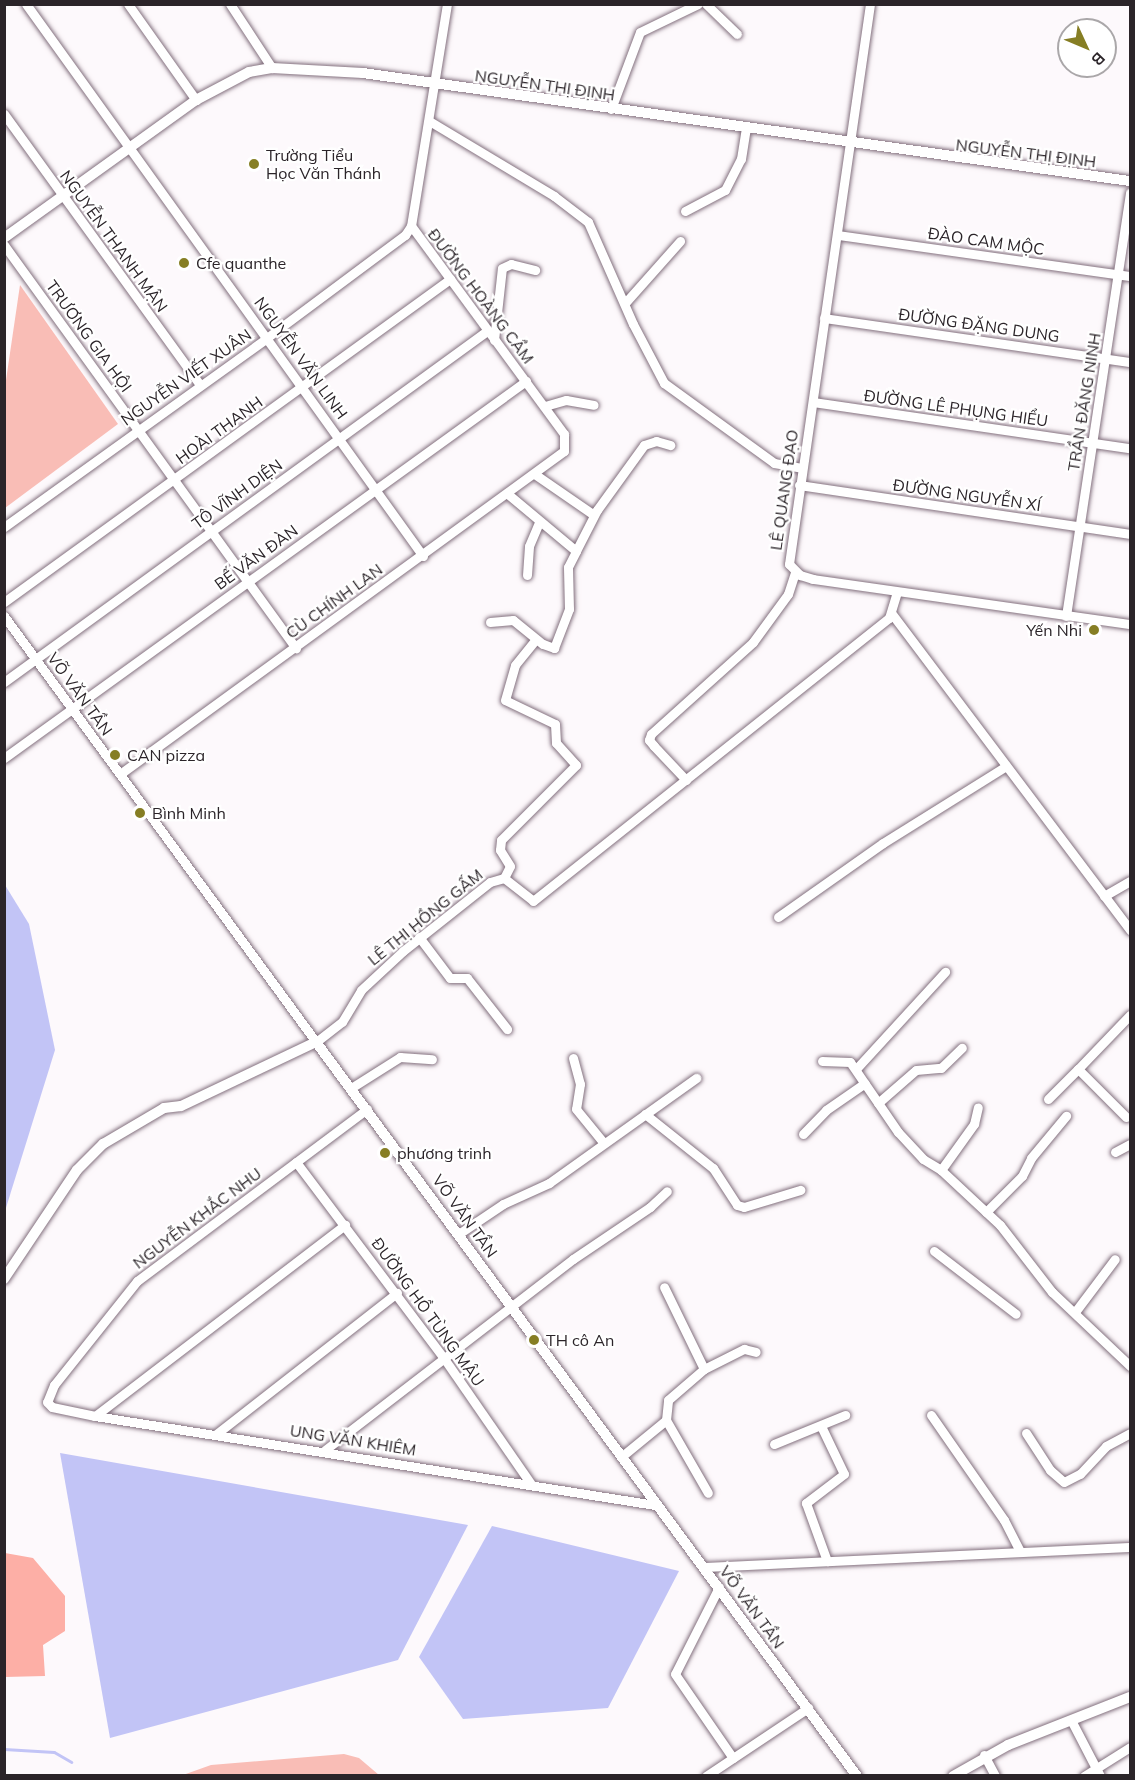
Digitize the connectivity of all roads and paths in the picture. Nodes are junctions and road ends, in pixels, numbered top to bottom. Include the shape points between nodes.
1 (26, 4) edge
2 (128, 4) edge
3 (230, 4) edge
4 (447, 4) edge
5 (698, 4) edge
6 (706, 4) edge
7 (867, 6) edge
8 (737, 34) dead end
9 (272, 68) junction
10 (436, 85) junction
11 (196, 100) junction
12 (611, 109) junction
13 (4, 114) edge
14 (431, 122) junction
15 (746, 128) junction
16 (850, 144) junction
17 (128, 148) junction
18 (1131, 181) edge
19 (1131, 193) edge
20 (63, 196) junction
21 (685, 210) dead end
22 (411, 226) junction
23 (838, 234) junction
24 (4, 238) edge
25 (680, 241) dead end
26 (4, 245) edge
27 (535, 270) dead end
28 (1118, 274) junction
29 (1131, 276) edge
30 (450, 279) junction
31 (625, 303) junction
32 (824, 318) junction
33 (487, 331) junction
34 (268, 337) junction
35 (494, 340) junction
36 (1105, 358) junction
37 (1131, 362) edge
38 (526, 381) junction
39 (200, 385) junction
40 (304, 387) junction
41 (813, 402) junction
42 (594, 405) dead end
43 (545, 406) junction
44 (138, 429) junction
45 (341, 437) junction
46 (1092, 443) junction
47 (670, 445) dead end
48 (1131, 448) edge
49 (564, 452) joint
50 (802, 468) junction
51 (536, 475) junction
52 (175, 480) junction
53 (799, 485) junction
54 (377, 488) junction
55 (509, 495) junction
56 (594, 514) junction
57 (539, 522) junction
58 (4, 527) edge
59 (1080, 527) junction
60 (211, 531) junction
61 (1131, 534) edge
62 (576, 551) junction
63 (423, 556) junction
64 (795, 572) junction
65 (527, 575) dead end
66 (247, 582) junction
67 (897, 592) junction
68 (4, 602) edge
69 (892, 614) junction
70 (4, 616) edge
71 (1066, 616) junction
72 (490, 622) dead end
73 (1131, 624) edge
74 (536, 639) junction
75 (296, 648) junction
76 (36, 659) junction
77 (4, 682) edge
78 (72, 708) junction
79 (4, 758) edge
80 (1006, 766) junction
81 (120, 774) junction
82 (686, 780) junction
83 (504, 878) junction
84 (1131, 881) edge
85 (1104, 896) junction
86 (778, 917) dead end
87 (1131, 930) edge
88 (419, 938) junction
89 (945, 972) dead end
90 (1131, 1015) edge
91 (507, 1029) dead end
92 (316, 1042) junction
93 (962, 1048) dead end
94 (573, 1058) dead end
95 (432, 1059) dead end
96 (822, 1061) dead end
97 (856, 1069) junction
98 (1078, 1069) junction
99 (696, 1078) dead end
100 (865, 1083) junction
101 (351, 1088) junction
102 (1048, 1099) dead end
103 (878, 1103) junction
104 (978, 1107) dead end
105 (367, 1108) junction
106 (645, 1114) junction
107 (1066, 1116) dead end
108 (1126, 1117) dead end
109 (803, 1134) dead end
110 (603, 1142) junction
111 (1131, 1143) edge
112 (1115, 1152) dead end
113 (296, 1162) junction
114 (940, 1170) junction
115 (800, 1190) dead end
116 (667, 1191) dead end
117 (986, 1212) junction
118 (345, 1225) junction
119 (460, 1233) junction
120 (934, 1251) dead end
121 (1115, 1259) dead end
122 (4, 1279) edge
123 (664, 1287) dead end
124 (397, 1293) junction
125 (512, 1306) junction
126 (1075, 1312) junction
127 (1016, 1314) dead end
128 (756, 1352) dead end
129 (443, 1357) junction
130 (1131, 1366) edge
131 (704, 1369) junction
132 (47, 1402) joint
133 (845, 1415) dead end
134 (931, 1415) dead end
135 (95, 1416) junction
136 (666, 1420) junction
137 (821, 1426) junction
138 (1026, 1433) dead end
139 (1131, 1433) edge
140 (215, 1435) junction
141 (774, 1444) dead end
142 (325, 1450) junction
143 (621, 1457) junction
144 (531, 1484) junction
145 (708, 1493) dead end
146 (655, 1505) junction
147 (1131, 1547) edge
148 (1020, 1552) junction
149 (827, 1561) junction
150 (704, 1567) junction
151 (718, 1587) junction
152 (1131, 1698) edge
153 (808, 1708) junction
154 (1071, 1720) junction
155 (1131, 1747) edge
156 (984, 1755) junction
157 (733, 1758) junction
158 (1098, 1772) edge
159 (706, 1776) edge
160 (857, 1776) edge
161 (953, 1776) edge
162 (995, 1776) edge
163 (1084, 1776) edge

1 - 17 street, NGUYỄN VĂN LINH
2 - 11 street
3 - 9 street
4 - 10 street, ĐƯỜNG HOÀNG CẦM
5 - 12 street via 640,32
6 - 8 street
7 - 16 street, LÊ QUANG ĐẠO
9 - 10 street, NGUYỄN THỊ ĐỊNH via 363,74
9 - 11 street, NGUYỄN THỊ ĐỊNH via 249,72
10 - 12 street, NGUYỄN THỊ ĐỊNH
10 - 14 street, ĐƯỜNG HOÀNG CẦM
11 - 17 street, NGUYỄN THỊ ĐỊNH
12 - 15 street, NGUYỄN THỊ ĐỊNH
13 - 20 street, NGUYỄN THANH MẬN
14 - 22 street, ĐƯỜNG HOÀNG CẦM
14 - 31 street via 554,196 588,222
15 - 16 street, NGUYỄN THỊ ĐỊNH
15 - 21 street via 741,159 726,190
16 - 18 street, NGUYỄN THỊ ĐỊNH
16 - 23 street, LÊ QUANG ĐẠO
17 - 20 street, NGUYỄN THỊ ĐỊNH
17 - 34 street, NGUYỄN VĂN LINH
19 - 28 street, TRẦN ĐĂNG NINH
20 - 24 street, NGUYỄN THỊ ĐỊNH
20 - 39 street, NGUYỄN THANH MẬN
22 - 30 street, ĐƯỜNG HOÀNG CẦM
22 - 34 street, NGUYỄN VIẾT XUÂN via 405,235
23 - 28 street, ĐÀO CAM MỘC
23 - 32 street, LÊ QUANG ĐẠO
25 - 31 street
26 - 44 street, TRƯƠNG GIA HỘI
27 - 35 street via 511,264 502,268
28 - 29 street, ĐÀO CAM MỘC
28 - 36 street, TRẦN ĐĂNG NINH
30 - 33 street, ĐƯỜNG HOÀNG CẦM
30 - 40 street, HOÀI THANH
31 - 50 street via 664,382 774,463
32 - 36 street, ĐƯỜNG ĐẶNG DUNG
32 - 41 street, LÊ QUANG ĐẠO
33 - 35 street, ĐƯỜNG HOÀNG CẦM
33 - 45 street, TÔ VĨNH DIỆN
34 - 39 street, NGUYỄN VIẾT XUÂN
34 - 40 street, NGUYỄN VĂN LINH
35 - 38 street, ĐƯỜNG HOÀNG CẦM
36 - 37 street, ĐƯỜNG ĐẶNG DUNG
36 - 46 street, TRẦN ĐĂNG NINH
38 - 43 street, ĐƯỜNG HOÀNG CẦM
38 - 54 street, BẾ VĂN ĐÀN
39 - 44 street, NGUYỄN VIẾT XUÂN
40 - 45 street, NGUYỄN VĂN LINH
40 - 52 street, HOÀI THANH
41 - 46 street, ĐƯỜNG LÊ PHỤNG HIỂU
41 - 50 street, LÊ QUANG ĐẠO
42 - 43 street via 566,400
43 - 49 street, ĐƯỜNG HOÀNG CẦM via 564,434
44 - 52 street, TRƯƠNG GIA HỘI
44 - 58 street, NGUYỄN VIẾT XUÂN
45 - 54 street, NGUYỄN VĂN LINH
45 - 60 street, TÔ VĨNH DIỆN
46 - 48 street, ĐƯỜNG LÊ PHỤNG HIỂU
46 - 59 street, TRẦN ĐĂNG NINH
47 - 56 street via 656,441 644,445
49 - 51 street, CÙ CHÍNH LAN
50 - 53 street, LÊ QUANG ĐẠO
51 - 55 street, CÙ CHÍNH LAN
51 - 56 street
52 - 60 street, TRƯƠNG GIA HỘI
52 - 68 street, HOÀI THANH
53 - 59 street, ĐƯỜNG NGUYỄN XÍ
53 - 64 street, LÊ QUANG ĐẠO via 789,559
54 - 63 street, NGUYỄN VĂN LINH
54 - 66 street, BẾ VĂN ĐÀN
55 - 57 street
55 - 63 street, CÙ CHÍNH LAN
56 - 62 street
57 - 62 street
57 - 65 street via 528,546
59 - 61 street, ĐƯỜNG NGUYỄN XÍ
59 - 71 street, TRẦN ĐĂNG NINH
60 - 66 street, TRƯƠNG GIA HỘI
60 - 76 street, TÔ VĨNH DIỆN
62 - 74 street via 568,567 570,599 559,640 554,648 548,648
63 - 75 street, CÙ CHÍNH LAN
64 - 67 street, LÊ QUANG ĐẠO via 813,579
64 - 82 street via 788,594 753,642 651,734 649,740
66 - 75 street, TRƯƠNG GIA HỘI
66 - 78 street, BẾ VĂN ĐÀN
67 - 69 street
67 - 71 street, LÊ QUANG ĐẠO
69 - 80 street
69 - 82 street, LÊ THỊ HỒNG GẤM
70 - 76 street, VÕ VĂN TẦN
71 - 73 street, LÊ QUANG ĐẠO
72 - 74 street via 513,620
74 - 83 street via 515,665 505,700 555,724 556,743 576,765 501,840 500,850 510,866
75 - 81 street, CÙ CHÍNH LAN
76 - 77 street, TÔ VĨNH DIỆN
76 - 78 street, VÕ VĂN TẦN
78 - 79 street, BẾ VĂN ĐÀN
78 - 81 street, VÕ VĂN TẦN
80 - 85 street
80 - 86 street via 883,843
81 - 92 street, VÕ VĂN TẦN
82 - 83 street, LÊ THỊ HỒNG GẤM via 533,901
83 - 88 street, LÊ THỊ HỒNG GẤM via 490,882
84 - 85 street
85 - 87 street
88 - 91 street via 450,978 467,978
88 - 92 street, LÊ THỊ HỒNG GẤM via 361,990 342,1022
89 - 97 street
90 - 98 street
92 - 101 street, VÕ VĂN TẦN
92 - 122 street, LÊ THỊ HỒNG GẤM via 181,1106 164,1108 103,1144 77,1170
93 - 103 street via 941,1068 916,1070
94 - 110 street via 580,1084 576,1109
95 - 101 street via 400,1057
96 - 97 street via 850,1062
97 - 100 street
98 - 102 street
98 - 108 street
99 - 106 street
100 - 103 street
100 - 109 street via 826,1110
101 - 105 street, VÕ VĂN TẦN
103 - 114 street via 923,1159
104 - 114 street via 974,1124
105 - 113 street, NGUYỄN KHẮC NHU
105 - 119 street, VÕ VĂN TẦN
106 - 110 street
106 - 115 street via 713,1168 737,1206
107 - 117 street via 1031,1158 1022,1176
110 - 119 street via 549,1183 503,1204
111 - 112 street
113 - 118 street, ĐƯỜNG HỒ TÙNG MẬU
113 - 132 street, NGUYỄN KHẮC NHU via 137,1281 54,1385
114 - 117 street
116 - 125 street via 650,1208
117 - 126 street via 1019,1245 1049,1290
118 - 124 street, ĐƯỜNG HỒ TÙNG MẬU
118 - 135 street
119 - 125 street, VÕ VĂN TẦN
120 - 127 street
121 - 126 street
123 - 131 street
124 - 129 street, ĐƯỜNG HỒ TÙNG MẬU
124 - 140 street
125 - 129 street
125 - 143 street, VÕ VĂN TẦN
126 - 130 street
128 - 131 street via 744,1350
129 - 142 street
129 - 144 street, ĐƯỜNG HỒ TÙNG MẬU
131 - 136 street via 668,1400
132 - 135 street, UNG VĂN KHIÊM via 52,1407
133 - 137 street
134 - 148 street via 1004,1520
135 - 140 street, UNG VĂN KHIÊM
136 - 143 street
136 - 145 street
137 - 141 street
137 - 149 street via 843,1474 806,1503
138 - 139 street via 1050,1470 1064,1482 1080,1474 1106,1446
140 - 142 street, UNG VĂN KHIÊM
142 - 144 street, UNG VĂN KHIÊM
143 - 146 street, VÕ VĂN TẦN
144 - 146 street, UNG VĂN KHIÊM
146 - 150 street, VÕ VĂN TẦN
147 - 148 street
148 - 149 street
149 - 150 street
150 - 151 street, VÕ VĂN TẦN
151 - 153 street, VÕ VĂN TẦN
151 - 157 street via 675,1674
152 - 154 street
153 - 157 street
153 - 160 street, VÕ VĂN TẦN
154 - 156 street
154 - 158 street
155 - 158 street
156 - 161 street
156 - 162 street
157 - 159 street
158 - 163 street

